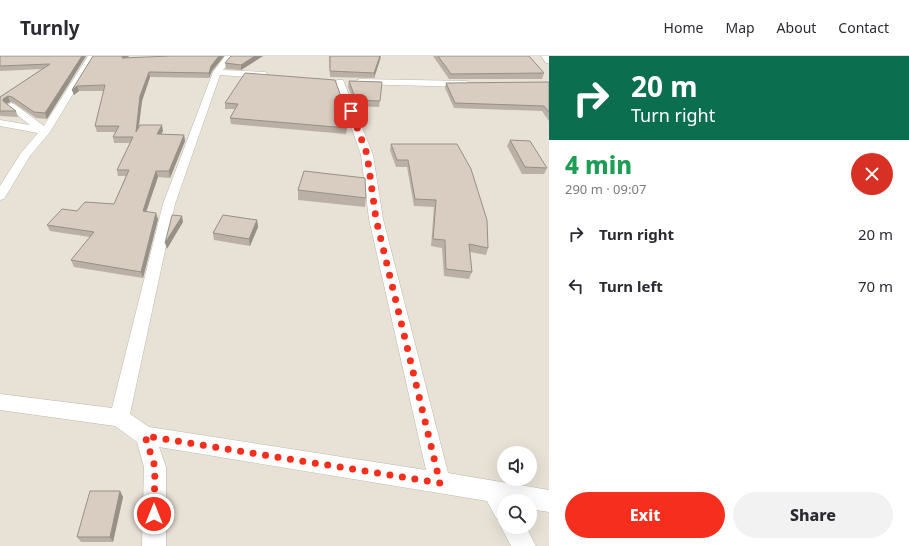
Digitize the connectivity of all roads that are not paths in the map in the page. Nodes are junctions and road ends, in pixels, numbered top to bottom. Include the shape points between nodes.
1 (92, 56) edge
2 (228, 56) edge
3 (545, 56) edge
4 (549, 61) edge
5 (217, 72) junction
6 (271, 76) edge
7 (478, 84) edge
8 (11, 106) edge
9 (0, 123) edge
10 (45, 132) junction
11 (0, 196) edge
12 (0, 402) edge
13 (119, 418) junction
14 (145, 436) junction
15 (440, 483) junction
16 (497, 499) edge
17 (537, 501) edge
18 (549, 501) edge
19 (517, 534) edge
20 (154, 546) edge
21 (524, 546) edge

1 - 10 street
2 - 5 street
3 - 4 street
5 - 6 street
5 - 13 street via 169,204
7 - 15 street via 336,81 367,154 376,219
8 - 10 street
9 - 10 street
10 - 11 street via 25,156
12 - 13 street
13 - 14 street
14 - 15 street
14 - 20 street via 155,467
15 - 16 street
17 - 18 street
19 - 21 street

